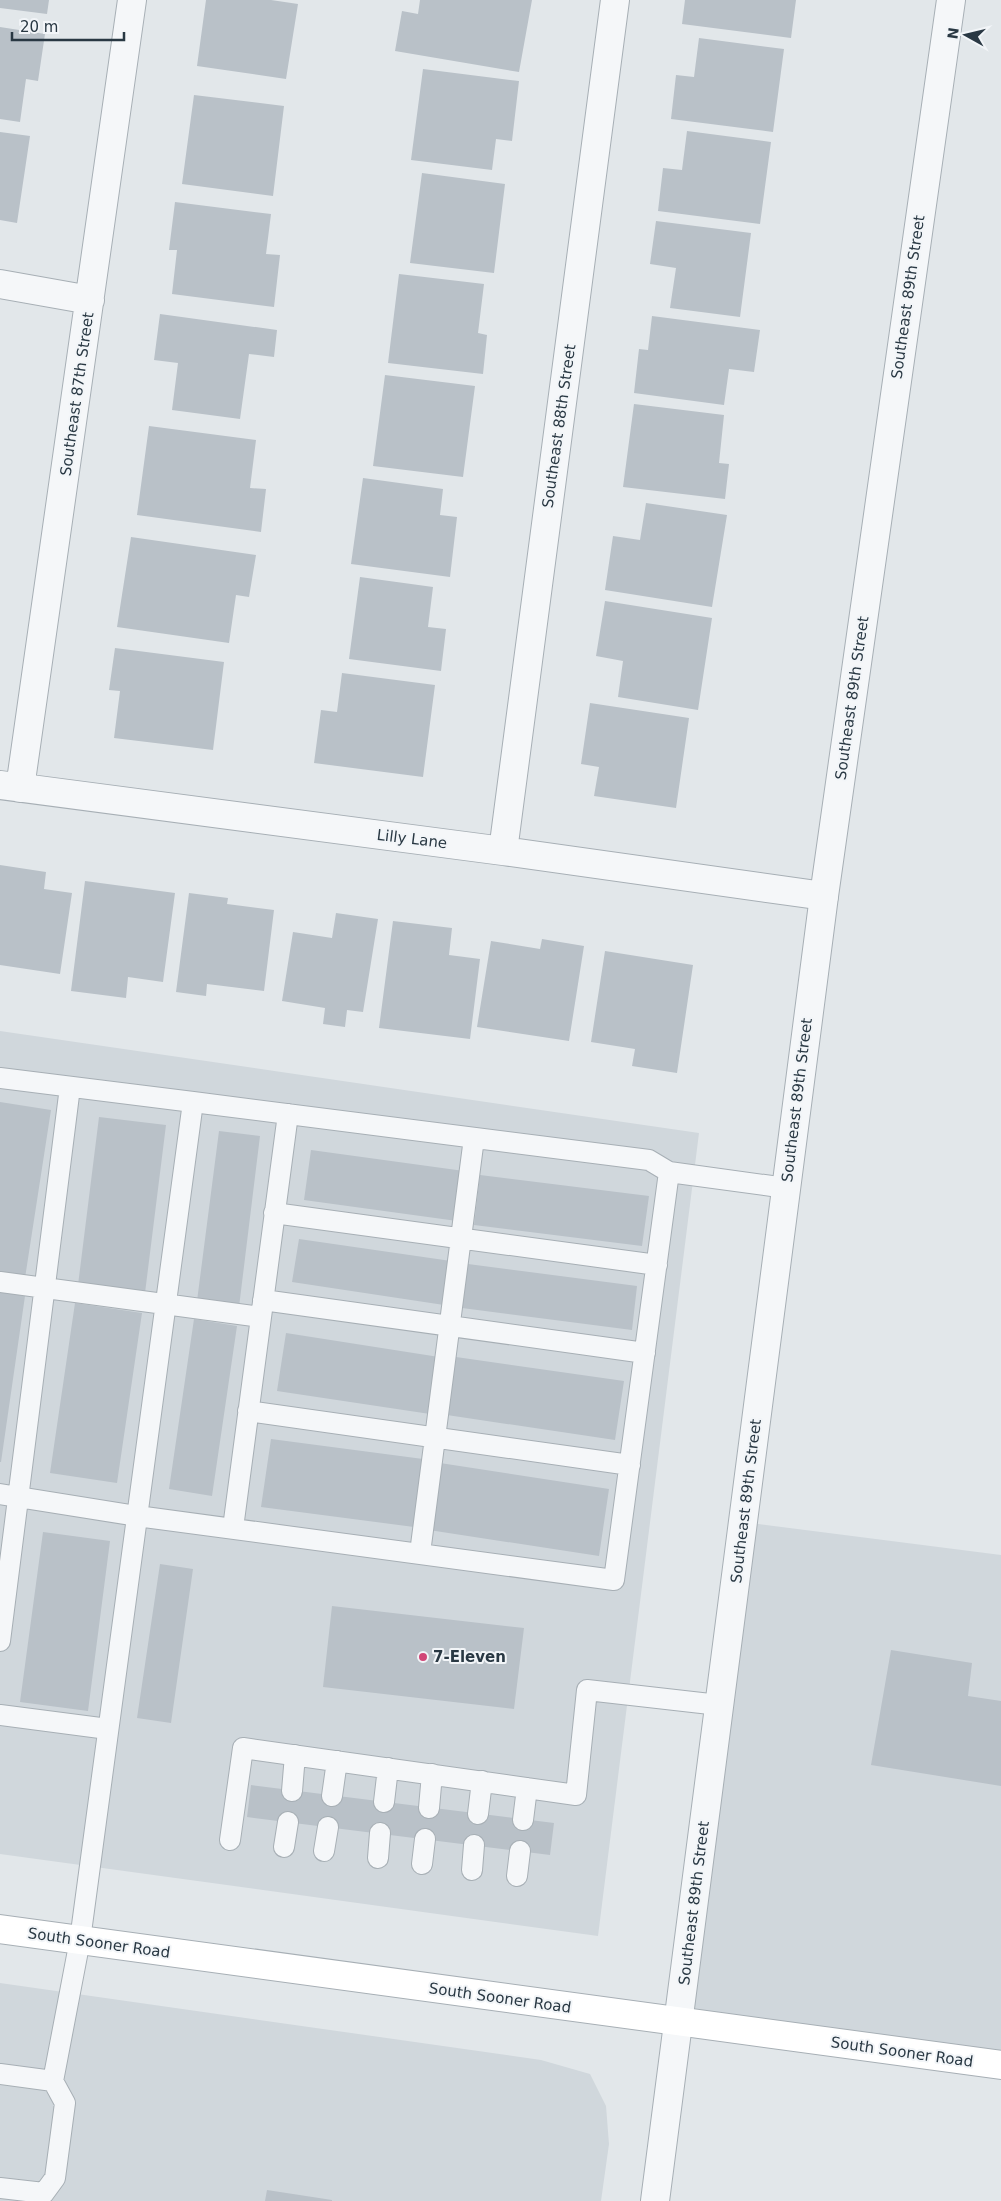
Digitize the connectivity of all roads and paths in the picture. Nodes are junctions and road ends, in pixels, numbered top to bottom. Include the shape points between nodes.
1 (132, 0) edge
2 (615, 0) edge
3 (951, 0) edge
4 (0, 284) edge
5 (90, 300) junction
6 (10, 787) edge
7 (503, 851) junction
8 (824, 896) junction
9 (0, 1078) edge
10 (70, 1087) junction
11 (193, 1102) junction
12 (288, 1114) junction
13 (474, 1138) junction
14 (669, 1172) junction
15 (786, 1188) junction
16 (274, 1213) junction
17 (460, 1238) junction
18 (657, 1265) junction
19 (0, 1282) edge
20 (46, 1288) junction
21 (166, 1305) junction
22 (262, 1309) junction
23 (448, 1326) junction
24 (645, 1353) junction
25 (248, 1411) junction
26 (434, 1437) junction
27 (630, 1465) junction
28 (9, 1495) edge
29 (136, 1516) junction
30 (233, 1528) junction
31 (420, 1553) junction
32 (0, 1641) edge
33 (719, 1705) junction
34 (0, 1715) edge
35 (108, 1730) junction
36 (295, 1755) junction
37 (336, 1761) junction
38 (388, 1768) junction
39 (432, 1774) junction
40 (482, 1782) junction
41 (527, 1788) junction
42 (292, 1791) dead end
43 (332, 1796) dead end
44 (384, 1802) dead end
45 (429, 1808) dead end
46 (478, 1814) dead end
47 (523, 1820) dead end
48 (288, 1822) dead end
49 (328, 1827) dead end
50 (380, 1833) dead end
51 (425, 1839) dead end
52 (230, 1840) dead end
53 (474, 1845) dead end
54 (284, 1847) dead end
55 (324, 1851) dead end
56 (520, 1851) dead end
57 (378, 1858) dead end
58 (422, 1864) dead end
59 (472, 1870) dead end
60 (517, 1876) dead end
61 (0, 1929) edge
62 (80, 1940) junction
63 (679, 2022) junction
64 (1001, 2065) edge
65 (0, 2074) edge
66 (53, 2081) junction
67 (0, 2188) edge
68 (655, 2201) edge

1 - 5 street, Southeast 87th Street
2 - 7 street, Southeast 88th Street
3 - 8 street, Southeast 89th Street
4 - 5 street
5 - 6 street, Southeast 87th Street
6 - 7 street, Lilly Lane
7 - 8 street, Lilly Lane
8 - 15 street, Southeast 89th Street
9 - 10 lane
10 - 11 lane
10 - 20 lane
11 - 12 lane
11 - 21 lane
12 - 13 lane
12 - 16 lane
13 - 14 lane via 649,1160
13 - 17 lane
14 - 15 lane
14 - 18 lane
15 - 33 street, Southeast 89th Street
16 - 17 lane
16 - 22 lane
17 - 18 lane
17 - 23 lane
18 - 24 lane
19 - 20 lane
20 - 21 lane
20 - 28 lane
21 - 22 lane
21 - 29 lane
22 - 23 lane
22 - 25 lane
23 - 24 lane
23 - 26 lane
24 - 27 lane
25 - 26 lane
25 - 30 lane
26 - 27 lane
26 - 31 lane
27 - 31 lane via 614,1580
28 - 29 lane
28 - 32 lane
29 - 30 lane
29 - 35 lane
30 - 31 lane
33 - 41 lane via 587,1690 576,1795
33 - 63 street, Southeast 89th Street
34 - 35 lane
35 - 62 lane
36 - 37 lane
36 - 42 lane
36 - 52 lane via 243,1748
37 - 38 lane
37 - 43 lane
38 - 39 lane
38 - 44 lane
39 - 40 lane
39 - 45 lane
40 - 41 lane
40 - 46 lane
41 - 47 lane
48 - 54 lane
49 - 55 lane
50 - 57 lane
51 - 58 lane
53 - 59 lane
56 - 60 lane
61 - 62 main road, South Sooner Road
62 - 63 main road, South Sooner Road
62 - 66 lane
63 - 64 main road, South Sooner Road
63 - 68 street, Southeast 89th Street
65 - 66 lane
66 - 67 lane via 65,2103 55,2178 44,2193

